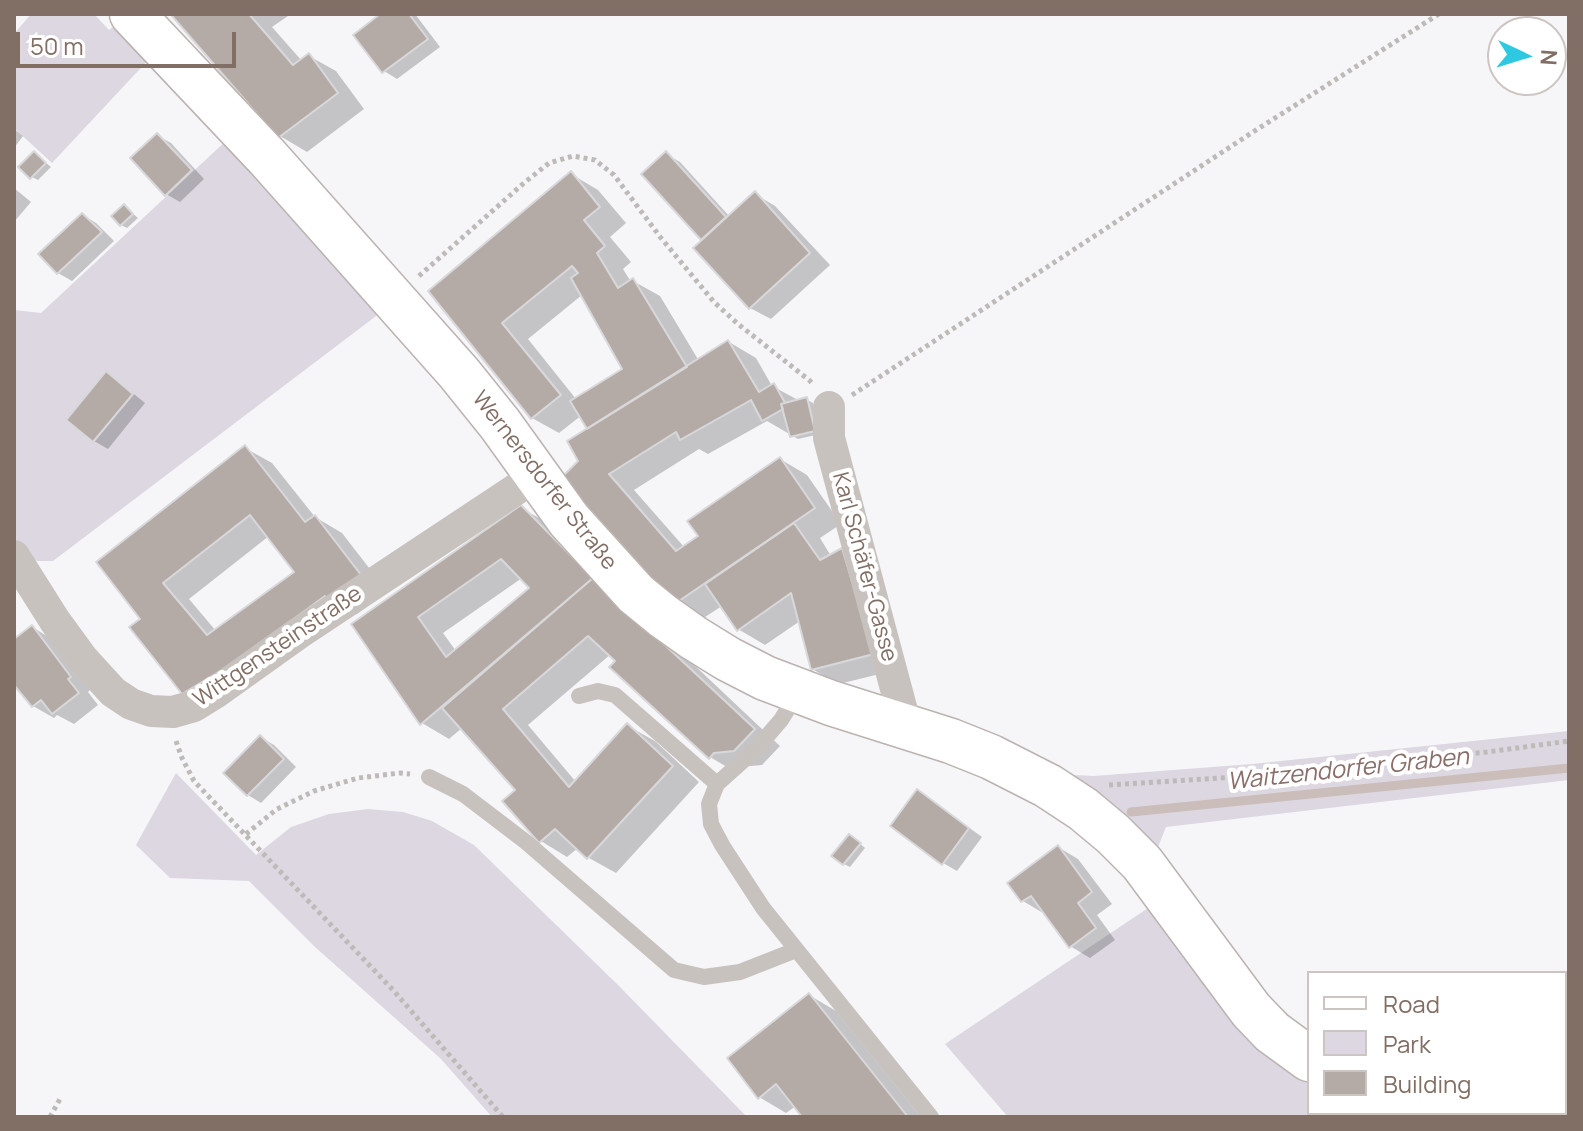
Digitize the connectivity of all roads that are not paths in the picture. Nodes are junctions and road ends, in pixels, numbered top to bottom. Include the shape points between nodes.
1 (132, 14) edge
2 (829, 407) road end
3 (536, 476) junction
4 (14, 556) edge
5 (799, 691) junction
6 (579, 696) dead end
7 (906, 726) junction
8 (429, 777) road end
9 (717, 784) junction
10 (796, 950) junction
11 (1307, 1058) edge
12 (931, 1117) edge

1 - 3 street, Wernersdorfer Straße via 394,299 500,424
2 - 7 street, Karl Schäfer-Gasse via 829,438
3 - 4 street, Wittgensteinstraße via 215,693 173,712 151,711 113,692 55,621
3 - 5 street, Wernersdorfer Straße via 607,563 654,609 728,659
5 - 7 street, Wernersdorfer Straße
5 - 9 lane via 756,749
6 - 9 lane via 598,691 615,695
7 - 11 street, Wernersdorfer Straße via 991,757 1083,809 1142,863 1251,1010
8 - 10 lane via 463,794 526,842 674,970 704,977 740,972
9 - 10 lane via 709,804 711,824
10 - 12 lane

